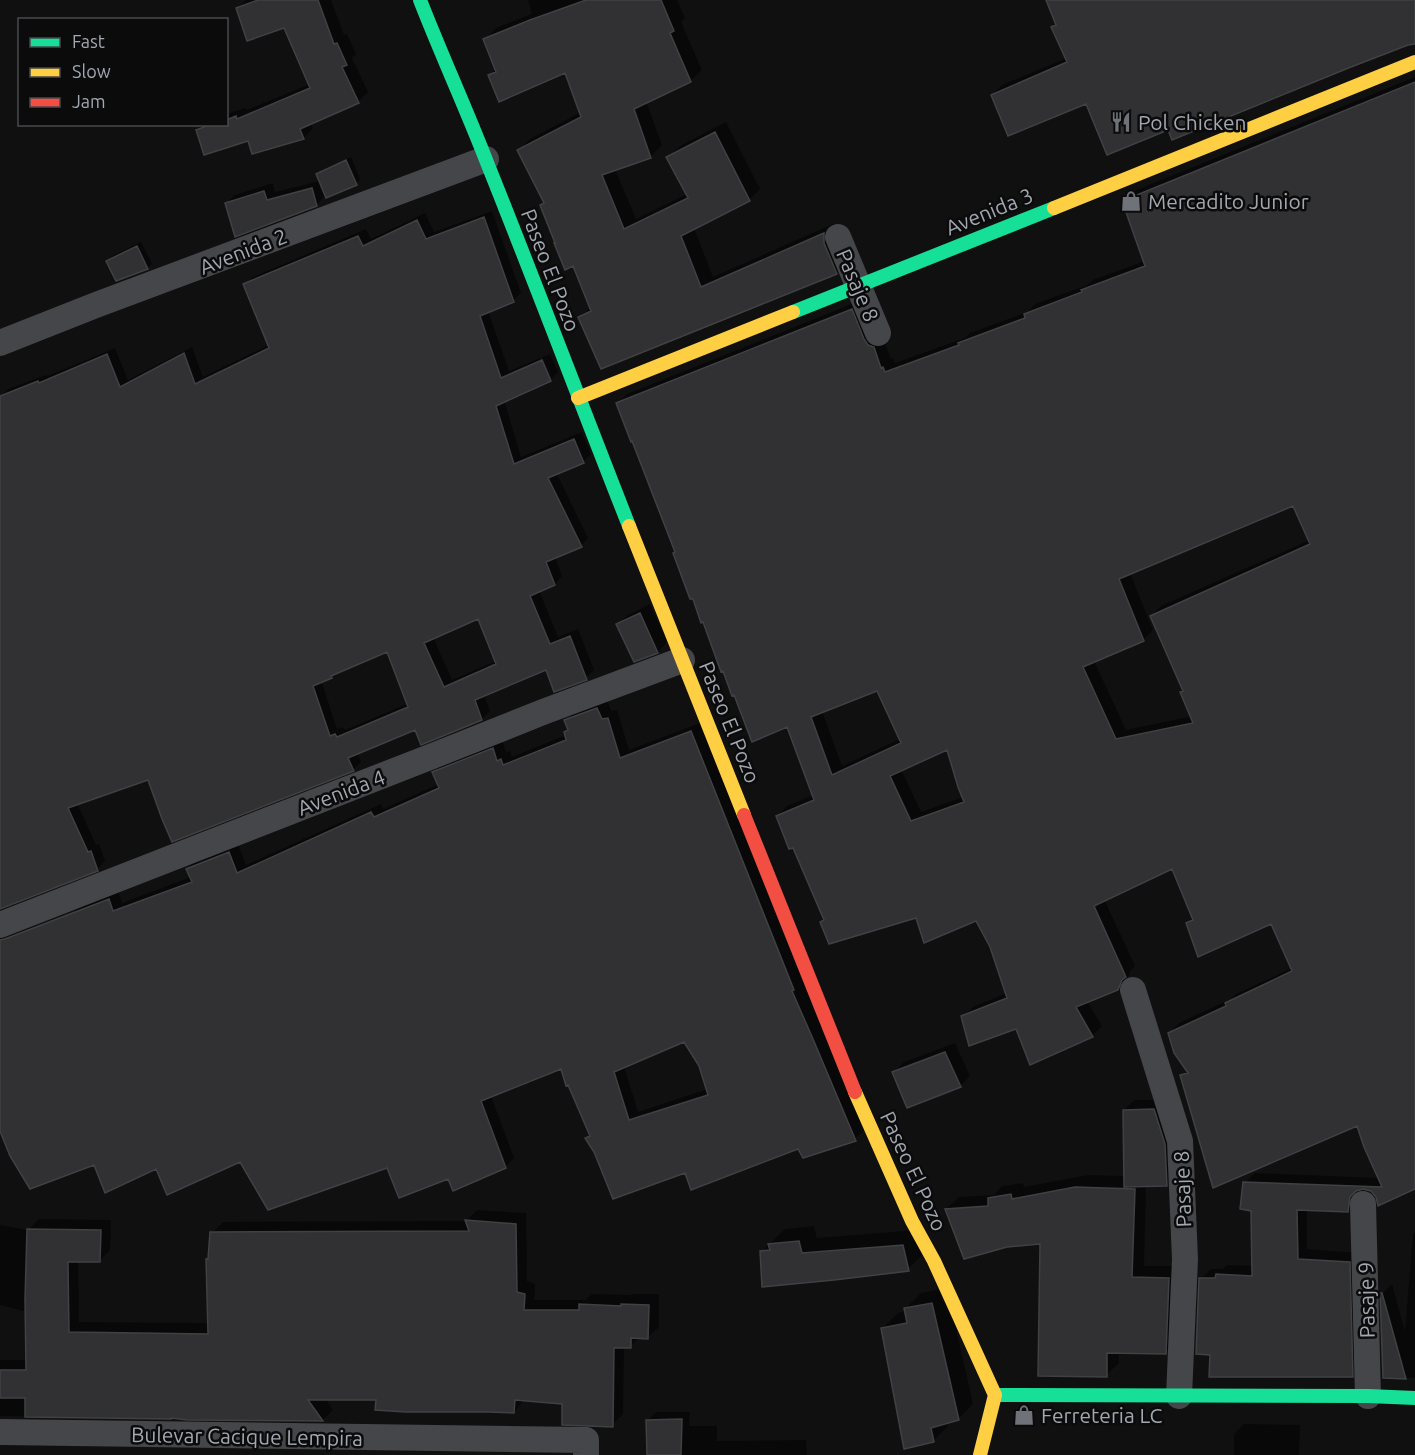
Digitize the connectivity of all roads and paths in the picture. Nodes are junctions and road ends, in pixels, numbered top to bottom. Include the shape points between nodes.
1 (420, 0) edge
2 (1415, 62) edge
3 (486, 159) junction
4 (837, 237) dead end
5 (858, 286) junction
6 (878, 333) dead end
7 (0, 343) edge
8 (578, 398) junction
9 (682, 660) junction
10 (0, 925) edge
11 (1133, 990) dead end
12 (1363, 1204) dead end
13 (995, 1395) junction
14 (1179, 1396) junction
15 (1368, 1396) junction
16 (1415, 1398) edge
17 (0, 1432) edge
18 (586, 1455) edge
19 (980, 1455) edge
20 (998, 1455) edge

1 - 3 street, Paseo El Pozo
2 - 5 street, Avenida 3
3 - 7 street, Avenida 2
3 - 8 street, Paseo El Pozo
4 - 5 street, Pasaje 8
5 - 6 street, Pasaje 8
5 - 8 street, Avenida 3
8 - 9 street, Paseo El Pozo
9 - 10 street, Avenida 4
9 - 13 street, Paseo El Pozo via 855,1092
11 - 14 street, Pasaje 8 via 1180,1141 1185,1259
12 - 15 street, Pasaje 9
13 - 14 street
13 - 19 street
13 - 20 street
14 - 15 street
15 - 16 street
17 - 18 street, Bulevar Cacique Lempira via 586,1440

